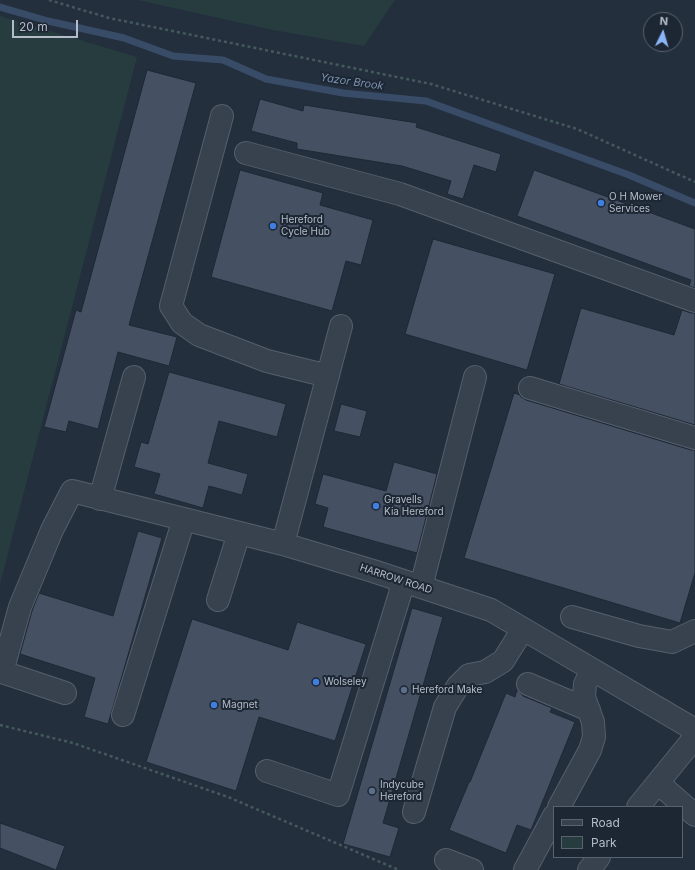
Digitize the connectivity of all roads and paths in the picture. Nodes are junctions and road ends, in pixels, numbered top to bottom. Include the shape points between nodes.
1 (49, 0) edge
2 (222, 116) dead end
3 (246, 153) dead end
4 (695, 182) edge
5 (695, 302) edge
6 (341, 326) dead end
7 (328, 376) junction
8 (134, 377) dead end
9 (475, 378) dead end
10 (530, 388) dead end
11 (695, 438) edge
12 (100, 499) junction
13 (184, 519) junction
14 (239, 533) junction
15 (283, 544) junction
16 (413, 584) junction
17 (218, 600) dead end
18 (572, 617) dead end
19 (523, 629) junction
20 (695, 632) edge
21 (592, 670) junction
22 (528, 684) dead end
23 (65, 693) dead end
24 (589, 710) junction
25 (123, 714) dead end
26 (0, 725) edge
27 (695, 730) edge
28 (695, 737) edge
29 (267, 771) dead end
30 (658, 783) junction
31 (560, 806) edge
32 (639, 806) edge
33 (414, 812) dead end
34 (695, 815) edge
35 (553, 818) edge
36 (598, 858) edge
37 (446, 860) dead end
38 (399, 870) edge
39 (472, 870) edge
40 (525, 870) edge
41 (589, 870) edge

1 - 4 path via 109,18 431,84 577,129
2 - 7 street via 171,306 182,323 199,335 267,361
3 - 5 street via 400,194
6 - 7 street
7 - 15 street
8 - 12 street
9 - 16 street
10 - 11 street
12 - 13 street, HARROW ROAD
12 - 23 street, HARROW ROAD via 72,491 52,530 20,607 2,672
13 - 14 street, HARROW ROAD
13 - 25 street
14 - 15 street, HARROW ROAD
14 - 17 street
15 - 16 street, HARROW ROAD
16 - 19 street, HARROW ROAD via 491,610
16 - 29 street via 338,794
18 - 20 street via 639,636 672,642
19 - 21 street, HARROW ROAD
19 - 33 street via 503,661 484,672 469,675 458,686 445,707
21 - 24 street via 585,684 584,697
21 - 27 street, HARROW ROAD
22 - 24 street
24 - 31 street via 594,737 590,750
26 - 38 path via 73,743 228,797
28 - 30 street
30 - 32 street
30 - 34 street
35 - 40 street
36 - 41 street
37 - 39 street

